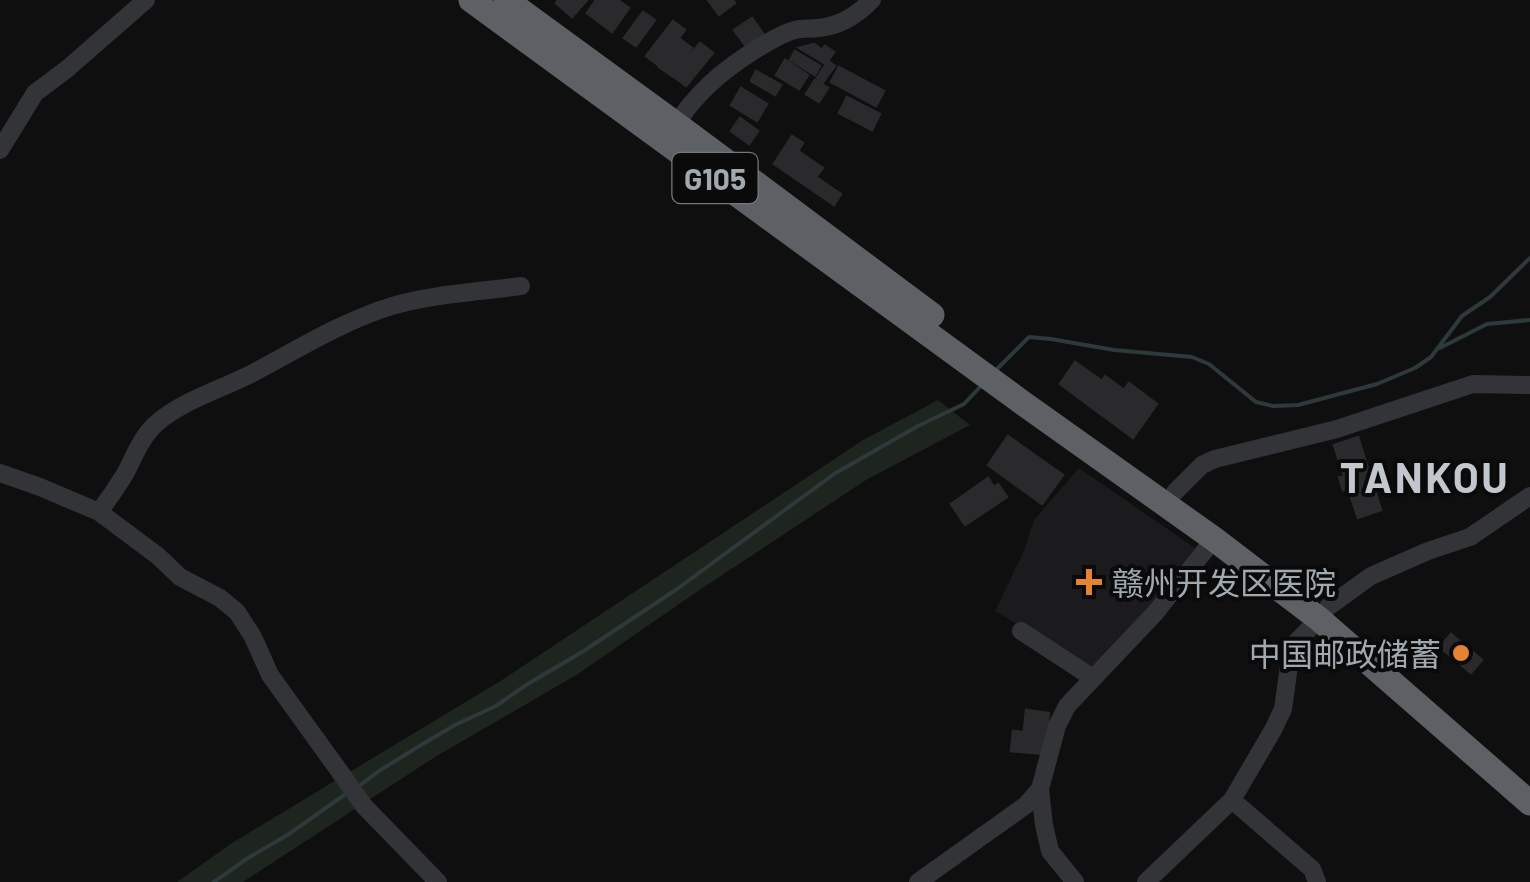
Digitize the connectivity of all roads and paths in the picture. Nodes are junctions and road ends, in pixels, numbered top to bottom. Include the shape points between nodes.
1 (146, 0) edge
2 (472, 0) edge
3 (506, 0) edge
4 (872, 0) edge
5 (671, 133) junction
6 (0, 150) edge
7 (521, 286) dead end
8 (1530, 385) edge
9 (1033, 401) junction
10 (0, 473) edge
11 (1175, 492) junction
12 (1530, 496) edge
13 (100, 512) junction
14 (1214, 539) junction
15 (1323, 613) junction
16 (1021, 631) dead end
17 (1093, 678) junction
18 (1530, 788) edge
19 (1040, 789) junction
20 (1232, 800) junction
21 (1530, 803) edge
22 (438, 882) edge
23 (918, 882) edge
24 (1075, 882) edge
25 (1146, 882) edge
26 (1317, 882) edge

1 - 6 street via 35,93
2 - 5 highway, G105
3 - 5 highway, G105
4 - 5 street via 843,22 797,29 754,51 702,90
5 - 9 highway, G105
7 - 13 street via 438,297 362,317 170,413 144,438
8 - 11 street via 1473,384 1337,429 1215,459
9 - 11 highway, G105
9 - 14 highway, G105
10 - 13 street
11 - 15 highway, G105
12 - 15 street via 1470,537 1371,576
13 - 22 street via 180,577 237,612 270,675 364,806
14 - 15 highway, G105
14 - 17 street
15 - 18 highway, G105
15 - 20 street via 1296,641 1283,708
15 - 21 highway, G105
16 - 17 street
17 - 19 street via 1067,706
19 - 23 street via 1026,806
19 - 24 street via 1050,851
20 - 25 street
20 - 26 street via 1312,870

